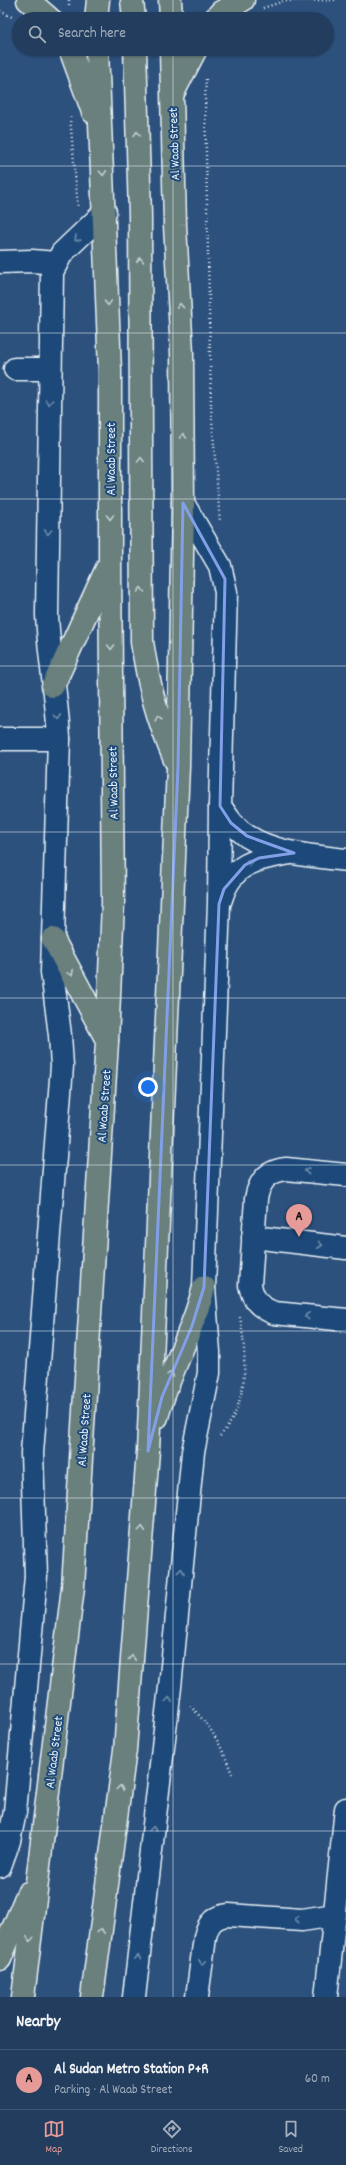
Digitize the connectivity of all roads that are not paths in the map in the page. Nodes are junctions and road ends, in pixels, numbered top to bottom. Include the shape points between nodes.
1 (28, 0) edge
2 (94, 0) edge
3 (98, 0) edge
4 (132, 0) edge
5 (170, 0) edge
6 (250, 6) edge
7 (42, 12) edge
8 (95, 12) edge
9 (97, 12) edge
10 (133, 12) edge
11 (171, 12) edge
12 (221, 12) edge
13 (73, 56) edge
14 (97, 56) edge
15 (134, 56) edge
16 (171, 56) edge
17 (192, 56) edge
18 (172, 96) junction
19 (101, 134) junction
20 (105, 212) junction
21 (0, 262) edge
22 (56, 263) junction
23 (49, 369) junction
24 (6, 370) edge
25 (183, 503) junction
26 (110, 561) junction
27 (53, 686) junction
28 (0, 739) edge
29 (59, 739) junction
30 (178, 767) junction
31 (220, 806) junction
32 (294, 852) junction
33 (346, 860) edge
34 (219, 904) junction
35 (53, 939) junction
36 (107, 1042) junction
37 (346, 1175) edge
38 (253, 1237) junction
39 (346, 1248) edge
40 (204, 1286) junction
41 (346, 1320) edge
42 (148, 1451) junction
43 (346, 1809) edge
44 (40, 1858) junction
45 (0, 1866) edge
46 (335, 1915) junction
47 (0, 1959) edge
48 (24, 1997) edge
49 (92, 1997) edge
50 (134, 1997) edge
51 (197, 1997) edge
52 (326, 1997) edge

1 - 7 main road
2 - 8 main road
3 - 9 main road
4 - 10 main road
5 - 11 main road
6 - 12 main road
13 - 19 main road
14 - 19 main road, Al Waab Street
30 -> 15 main road via 150,692 142,642 140,215
16 - 18 main road, Al Waab Street
17 - 18 main road
25 -> 18 main road, Al Waab Street via 182,353
19 -> 20 main road, Al Waab Street
20 -> 22 street
20 -> 26 main road, Al Waab Street via 110,371
21 - 22 street
22 - 23 street via 52,272
23 - 24 street
23 -> 27 street via 47,615
25 - 30 main road, Al Waab Street
25 - 31 street via 225,578
26 - 27 main road
26 -> 36 main road, Al Waab Street via 113,903
27 -> 29 street
28 - 29 street
29 - 35 street
30 - 42 main road, Al Waab Street
31 - 32 street via 231,823 247,836
31 - 34 street
32 - 33 street
34 -> 32 street via 224,889 245,865 259,858
34 - 40 street
35 -> 36 main road
35 - 45 street via 52,972 62,1066 32,1453 36,1576 15,1812
36 - 44 main road, Al Waab Street via 73,1587
37 -> 38 street via 286,1169 268,1175 258,1190
38 -> 39 street
41 -> 38 street via 274,1313 257,1303 250,1285
42 -> 40 main road via 162,1397 197,1313
50 -> 40 street via 170,1686 193,1452 209,1374
49 -> 42 main road, Al Waab Street via 125,1750
43 - 46 street
44 - 47 main road via 24,1904
44 -> 48 main road, Al Waab Street
46 -> 51 street via 302,1920 229,1914 212,1920 205,1937
46 - 52 street

